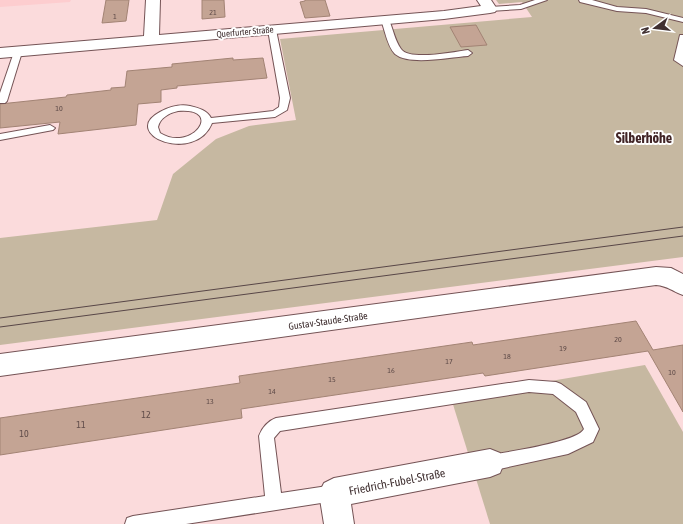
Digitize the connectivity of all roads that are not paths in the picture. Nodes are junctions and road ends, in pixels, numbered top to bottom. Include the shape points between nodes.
1 (153, 0) edge
2 (543, 0) edge
3 (583, 0) edge
4 (487, 5) edge
5 (385, 20) junction
6 (683, 20) edge
7 (272, 30) junction
8 (683, 37) edge
9 (150, 40) junction
10 (18, 52) junction
11 (0, 53) edge
12 (468, 53) dead end
13 (683, 63) edge
14 (2, 101) dead end
15 (208, 121) junction
16 (50, 128) dead end
17 (0, 137) edge
18 (683, 286) edge
19 (0, 365) edge
20 (490, 463) joint
21 (334, 493) junction
22 (274, 503) junction
23 (133, 524) edge
24 (339, 524) edge

1 - 9 street
2 - 4 lane via 521,7
3 - 6 lane via 604,8 646,11
4 - 5 street, Querfurter Straße
5 - 7 street, Querfurter Straße
5 - 12 lane via 399,53 407,57
7 - 9 street, Querfurter Straße
7 - 15 lane via 285,98 284,108 275,114
8 - 13 lane via 678,60
9 - 10 street, Querfurter Straße
10 - 11 street, Querfurter Straße
10 - 14 lane
15 - 15 lane via 201,112 180,108 159,116 153,127 157,136 163,140 180,141 196,136 206,127
16 - 17 lane
18 - 19 street, Gustav-Staude-Straße via 672,277 656,276
20 - 21 street, Friedrich-Fubel-Straße
20 - 22 lane via 568,447 588,437 592,429 581,407 556,388 529,386 276,425 266,436
21 - 22 lane
21 - 24 street, Friedrich-Fubel-Straße
22 - 23 lane

